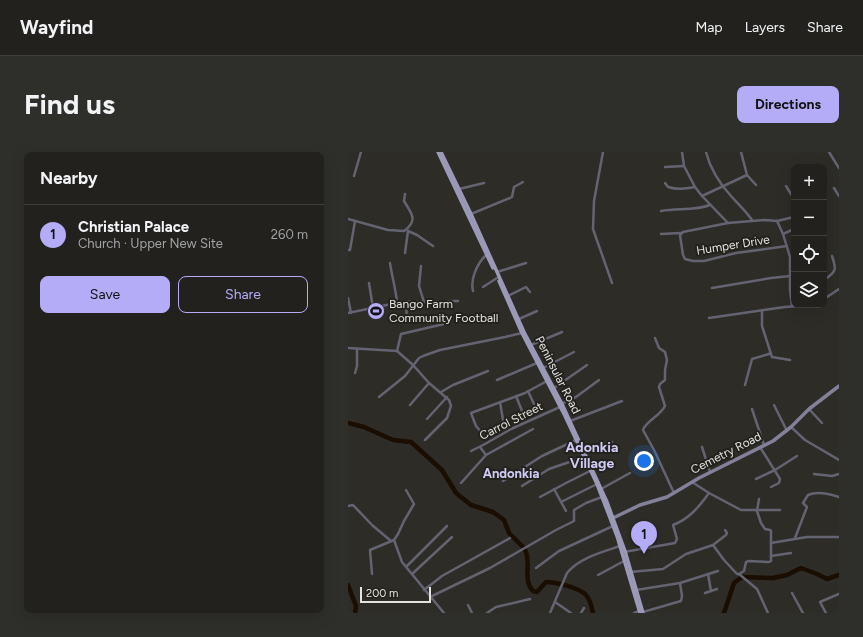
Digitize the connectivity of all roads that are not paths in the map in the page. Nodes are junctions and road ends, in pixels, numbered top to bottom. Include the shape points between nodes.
1 (361, 152) edge
2 (439, 152) edge
3 (603, 152) edge
4 (682, 152) edge
5 (706, 152) edge
6 (741, 152) edge
7 (829, 152) edge
8 (684, 166) junction
9 (838, 166) edge
10 (665, 167) dead end
11 (747, 174) junction
12 (354, 176) dead end
13 (523, 182) dead end
14 (484, 183) dead end
15 (665, 183) dead end
16 (756, 185) dead end
17 (722, 186) junction
18 (786, 186) dead end
19 (695, 187) junction
20 (834, 188) dead end
21 (459, 189) junction
22 (405, 194) dead end
23 (791, 194) edge
24 (702, 196) junction
25 (839, 196) edge
26 (710, 205) junction
27 (661, 211) dead end
28 (470, 215) junction
29 (791, 218) edge
30 (348, 219) edge
31 (355, 221) junction
32 (753, 221) junction
33 (777, 221) junction
34 (728, 223) junction
35 (407, 230) junction
36 (791, 230) edge
37 (681, 233) junction
38 (661, 234) dead end
39 (783, 234) junction
40 (433, 246) dead end
41 (787, 246) junction
42 (348, 250) edge
43 (405, 253) dead end
44 (486, 255) junction
45 (832, 256) dead end
46 (790, 260) joint
47 (390, 263) dead end
48 (526, 263) dead end
49 (421, 266) dead end
50 (497, 272) junction
51 (790, 276) junction
52 (497, 278) junction
53 (827, 278) edge
54 (369, 283) dead end
55 (612, 283) dead end
56 (791, 283) edge
57 (483, 287) dead end
58 (712, 288) dead end
59 (839, 289) edge
60 (473, 291) dead end
61 (530, 292) dead end
62 (508, 296) junction
63 (827, 297) edge
64 (348, 298) edge
65 (458, 301) dead end
66 (406, 302) junction
67 (424, 302) junction
68 (397, 303) junction
69 (791, 306) edge
70 (373, 308) junction
71 (537, 311) dead end
72 (762, 311) junction
73 (349, 313) edge
74 (709, 318) dead end
75 (519, 319) junction
76 (407, 324) dead end
77 (444, 324) dead end
78 (562, 332) dead end
79 (522, 333) junction
80 (655, 338) dead end
81 (531, 345) junction
82 (348, 348) edge
83 (357, 349) junction
84 (396, 351) junction
85 (574, 352) dead end
86 (770, 353) junction
87 (790, 360) dead end
88 (538, 363) junction
89 (414, 365) junction
90 (587, 365) dead end
91 (543, 368) junction
92 (488, 371) dead end
93 (355, 373) dead end
94 (497, 380) dead end
95 (599, 380) dead end
96 (547, 381) junction
97 (429, 383) junction
98 (745, 385) dead end
99 (839, 386) edge
100 (554, 388) junction
101 (528, 391) junction
102 (441, 392) junction
103 (516, 396) junction
104 (379, 397) dead end
105 (448, 399) junction
106 (622, 401) dead end
107 (500, 402) junction
108 (534, 404) dead end
109 (410, 405) dead end
110 (560, 405) junction
111 (774, 405) dead end
112 (752, 409) dead end
113 (809, 409) junction
114 (522, 412) dead end
115 (427, 419) dead end
116 (503, 420) dead end
117 (570, 421) junction
118 (822, 423) dead end
119 (791, 427) junction
120 (533, 429) dead end
121 (787, 431) junction
122 (482, 433) dead end
123 (425, 440) dead end
124 (576, 440) junction
125 (612, 442) dead end
126 (764, 445) junction
127 (480, 447) junction
128 (702, 447) dead end
129 (760, 447) junction
130 (471, 451) dead end
131 (584, 452) junction
132 (486, 455) junction
133 (797, 456) dead end
134 (584, 457) junction
135 (839, 460) edge
136 (775, 470) junction
137 (590, 472) junction
138 (710, 472) junction
139 (630, 473) dead end
140 (814, 474) dead end
141 (839, 474) edge
142 (756, 479) dead end
143 (504, 480) dead end
144 (692, 482) junction
145 (461, 483) dead end
146 (597, 484) junction
147 (522, 486) dead end
148 (771, 487) dead end
149 (554, 489) junction
150 (602, 489) junction
151 (406, 490) dead end
152 (674, 493) junction
153 (708, 494) junction
154 (602, 497) junction
155 (839, 497) edge
156 (540, 498) dead end
157 (759, 499) dead end
158 (561, 502) junction
159 (348, 506) edge
160 (780, 510) dead end
161 (757, 511) junction
162 (566, 512) dead end
163 (612, 519) junction
164 (447, 526) dead end
165 (613, 526) junction
166 (725, 530) dead end
167 (452, 537) dead end
168 (839, 537) edge
169 (510, 538) dead end
170 (795, 538) junction
171 (392, 540) junction
172 (771, 543) junction
173 (713, 545) junction
174 (620, 546) junction
175 (623, 552) junction
176 (790, 553) dead end
177 (771, 556) junction
178 (624, 562) junction
179 (406, 567) junction
180 (536, 568) dead end
181 (718, 571) dead end
182 (629, 572) junction
183 (372, 574) dead end
184 (412, 574) junction
185 (598, 574) dead end
186 (708, 574) junction
187 (740, 575) junction
188 (680, 583) junction
189 (718, 589) dead end
190 (424, 590) junction
191 (636, 590) junction
192 (711, 591) junction
193 (705, 593) dead end
194 (792, 593) dead end
195 (839, 594) edge
196 (430, 597) junction
197 (530, 599) dead end
198 (555, 602) junction
199 (468, 605) dead end
200 (584, 608) dead end
201 (641, 612) edge
202 (444, 613) edge
203 (472, 613) edge
204 (487, 613) edge
205 (550, 613) edge
206 (571, 613) edge
207 (581, 613) edge
208 (634, 613) edge
209 (768, 613) edge
210 (803, 613) edge
211 (826, 613) edge

1 - 12 street
2 - 21 main road, Peninsular Road
2 - 28 main road, Peninsular Road
3 - 55 street via 594,201 593,223
4 - 8 street
5 - 17 street
6 - 11 street
7 - 9 street
8 - 10 street
8 - 19 street
11 - 16 street
11 - 17 street
13 - 28 street via 514,187 510,198
14 - 21 street
15 - 19 street via 671,188
17 - 24 street
17 - 32 street
18 - 23 street
19 - 24 street
20 - 25 street
21 - 28 main road, Peninsular Road
22 - 35 street via 404,201 413,218
24 - 26 street
26 - 27 street via 700,209
26 - 34 street
28 - 44 main road, Peninsular Road
28 - 50 main road, Peninsular Road
29 - 33 street
30 - 31 street
31 - 35 street via 388,230
31 - 42 street
32 - 33 street
32 - 34 street
33 - 39 street
34 - 37 street
35 - 40 street
35 - 43 street
36 - 39 street
37 - 38 street
37 - 41 street, Humper Drive via 683,255 689,260 700,261
39 - 41 street
41 - 46 street
44 - 52 main road, Peninsular Road
44 - 60 street via 474,275
45 - 53 street via 836,268
46 - 51 street
47 - 68 street
48 - 50 street
49 - 67 street via 419,286
50 - 62 main road, Peninsular Road
51 - 56 street
51 - 58 street
52 - 57 street
52 - 79 main road, Peninsular Road
54 - 70 street
59 - 63 street
61 - 62 street via 526,287
62 - 75 main road, Peninsular Road
64 - 73 street
65 - 67 street
66 - 67 street
66 - 68 street
66 - 76 street
68 - 70 street
69 - 72 street
70 - 73 street
71 - 75 street
72 - 74 street
72 - 86 street via 762,326
75 - 81 main road, Peninsular Road
77 - 84 street via 402,333
78 - 81 street
79 - 88 main road, Peninsular Road
79 - 89 street via 429,353 419,358
80 - 152 street via 659,348 665,352 667,360 665,380 660,384 665,406 643,430
81 - 91 main road, Peninsular Road
82 - 83 street
83 - 84 street
83 - 93 street
84 - 89 street
85 - 91 street
86 - 87 street via 772,357
86 - 98 street via 752,359
88 - 94 street
88 - 96 main road, Peninsular Road
89 - 97 street
89 - 104 street via 405,376
90 - 100 street
91 - 100 main road, Peninsular Road
92 - 102 street
95 - 110 street, Carrol Street
96 - 101 street
96 - 110 main road, Peninsular Road
97 - 102 street
97 - 109 street
99 - 113 street, Cemetry Road
100 - 110 main road, Peninsular Road
101 - 103 street
101 - 108 street
102 - 105 street
103 - 107 street
103 - 114 street
105 - 115 street
105 - 123 street via 451,406 447,418
106 - 117 street
107 - 116 street
107 - 122 street via 471,413
110 - 117 main road, Peninsular Road
110 - 124 main road, Peninsular Road
110 - 127 street, Carrol Street
111 - 121 street
112 - 126 street
113 - 118 street
113 - 119 street, Cemetry Road
117 - 131 main road, Peninsular Road
119 - 121 street, Cemetry Road
119 - 135 street via 808,443
120 - 132 street
121 - 126 street, Cemetry Road
124 - 134 main road, Peninsular Road
124 - 143 street via 542,456
125 - 131 street
126 - 129 street, Cemetry Road
127 - 130 street, Carrol Street
127 - 132 street
128 - 138 street
129 - 136 street
129 - 138 street, Cemetry Road
131 - 150 main road, Peninsular Road
132 - 145 street
133 - 136 street
134 - 137 main road, Peninsular Road
134 - 147 street via 549,469
136 - 142 street
136 - 148 street via 781,481
137 - 146 main road, Peninsular Road
137 - 149 street
138 - 144 street, Cemetry Road
139 - 150 street
140 - 141 street
144 - 152 street, Cemetry Road
144 - 153 street
146 - 154 main road, Peninsular Road
146 - 158 street
149 - 156 street
149 - 158 street
150 - 163 main road, Peninsular Road
151 - 171 street via 414,504
152 - 163 street, Cemetry Road via 640,505
153 - 161 street via 741,510
153 - 175 street via 696,510 673,525 677,540 675,543
154 - 163 main road, Peninsular Road
154 - 196 street via 574,510 574,521 490,568
155 - 170 street via 814,493 808,495 803,503 807,508
157 - 161 street
158 - 162 street
159 - 171 street via 353,505 372,525
160 - 161 street
161 - 172 street via 761,523 770,530
163 - 165 main road, Peninsular Road
163 - 175 main road, Peninsular Road
164 - 179 street
165 - 174 main road, Peninsular Road
165 - 180 street via 559,551
166 - 173 street via 726,535
167 - 184 street
168 - 170 street
169 - 190 street via 442,576
170 - 172 street
171 - 179 street
171 - 183 street via 370,550
172 - 177 street
173 - 182 street via 686,554 663,569
173 - 187 street
174 - 175 main road, Peninsular Road
174 - 198 street via 591,556 570,568
175 - 178 main road, Peninsular Road
175 - 182 main road, Peninsular Road
176 - 177 street
177 - 187 street via 771,561 768,562 746,562
178 - 182 main road, Peninsular Road
178 - 185 street
179 - 184 street
181 - 186 street
182 - 191 main road, Peninsular Road
182 - 201 main road, Peninsular Road
184 - 190 street
186 - 188 street
186 - 192 street
187 - 209 street via 757,589
188 - 191 street
188 - 201 street via 680,601
189 - 192 street
190 - 196 street
191 - 201 main road, Peninsular Road
192 - 193 street
194 - 210 street
195 - 211 street via 821,600 820,604
196 - 202 street
197 - 204 street via 496,607
198 - 205 street
198 - 206 street
199 - 203 street
200 - 207 street
201 - 208 street

